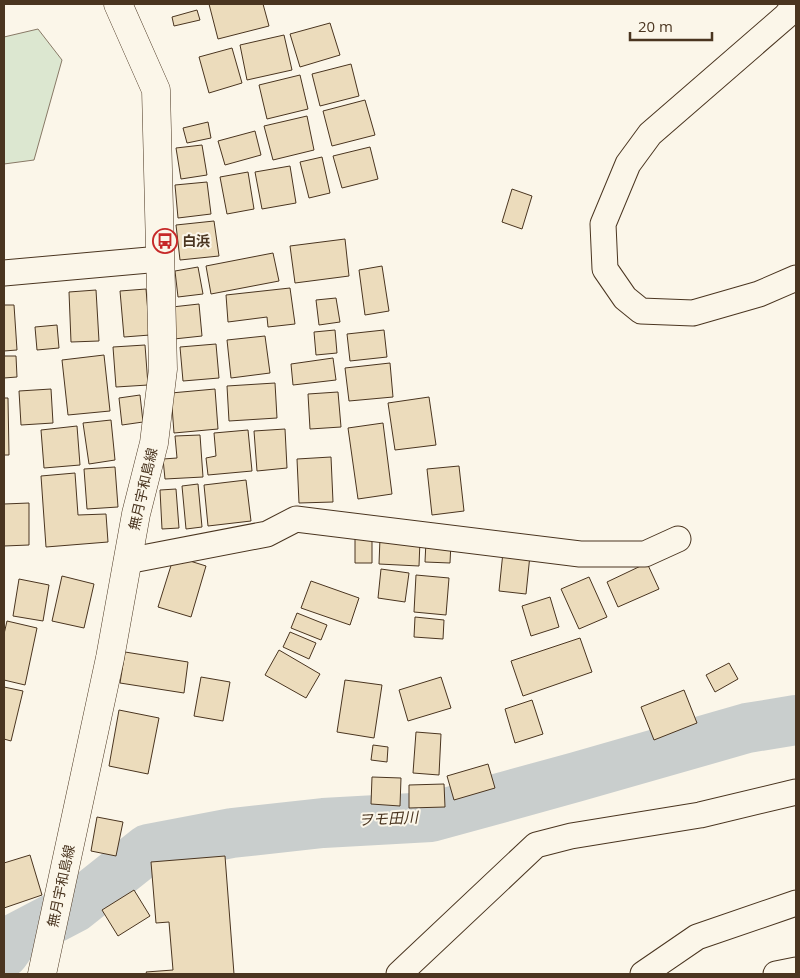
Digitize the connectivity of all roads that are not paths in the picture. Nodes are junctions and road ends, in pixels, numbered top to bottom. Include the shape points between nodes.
1 (118, 4) edge
2 (795, 4) edge
3 (160, 259) junction
4 (4, 273) edge
5 (796, 278) edge
6 (678, 539) dead end
7 (127, 562) junction
8 (796, 792) edge
9 (796, 903) edge
10 (796, 970) edge
11 (42, 974) edge
12 (399, 974) edge
13 (643, 974) edge
14 (776, 974) edge

1 - 3 main road, 無月宇和島線 via 156,90
2 - 5 street via 786,16 650,134 628,164 603,224 605,268 625,298 641,311 693,313 759,294
3 - 4 street
3 - 7 main road, 無月宇和島線 via 162,369 154,443
6 - 7 street via 644,554 580,554 296,519 268,534
7 - 11 main road, 無月宇和島線 via 110,658
8 - 12 street via 700,815 536,844
9 - 13 street via 697,938
10 - 14 street

